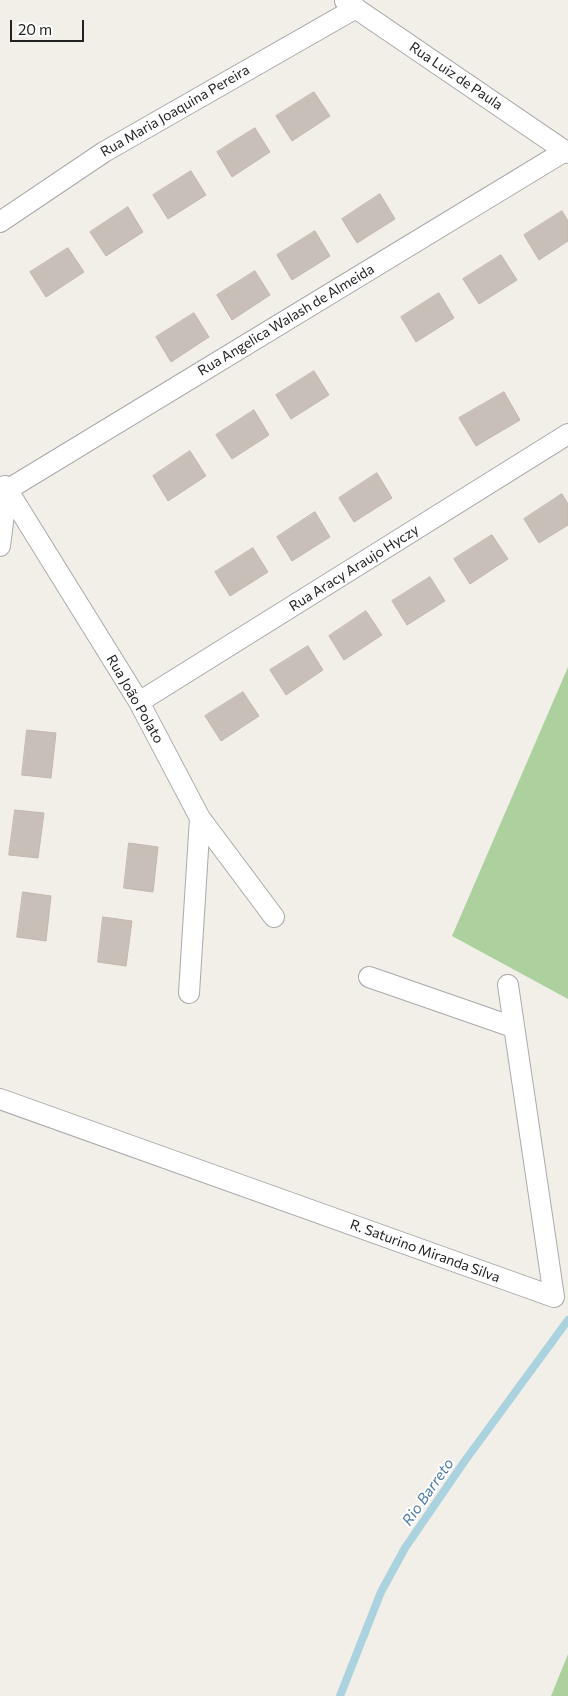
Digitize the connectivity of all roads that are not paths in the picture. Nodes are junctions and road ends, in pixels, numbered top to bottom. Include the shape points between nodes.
1 (350, 4) edge
2 (567, 152) edge
3 (0, 222) edge
4 (568, 434) edge
5 (4, 484) edge
6 (0, 546) edge
7 (139, 702) junction
8 (200, 818) junction
9 (274, 917) dead end
10 (369, 977) dead end
11 (508, 985) dead end
12 (189, 993) dead end
13 (513, 1027) junction
14 (0, 1099) edge

1 - 2 street, Rua Luiz de Paula
1 - 3 street, Rua Maria Joaquina Pereira via 104,152
2 - 5 street, Rua Angelica Walash de Almeida
4 - 7 street, Rua Aracy Araujo Hyczy
5 - 6 street
5 - 7 street, Rua João Polato
7 - 8 street, Rua João Polato
8 - 9 street, Rua João Polato
8 - 12 street
10 - 13 street
11 - 13 street, R. Saturino Miranda Silva
13 - 14 street, R. Saturino Miranda Silva via 554,1297

